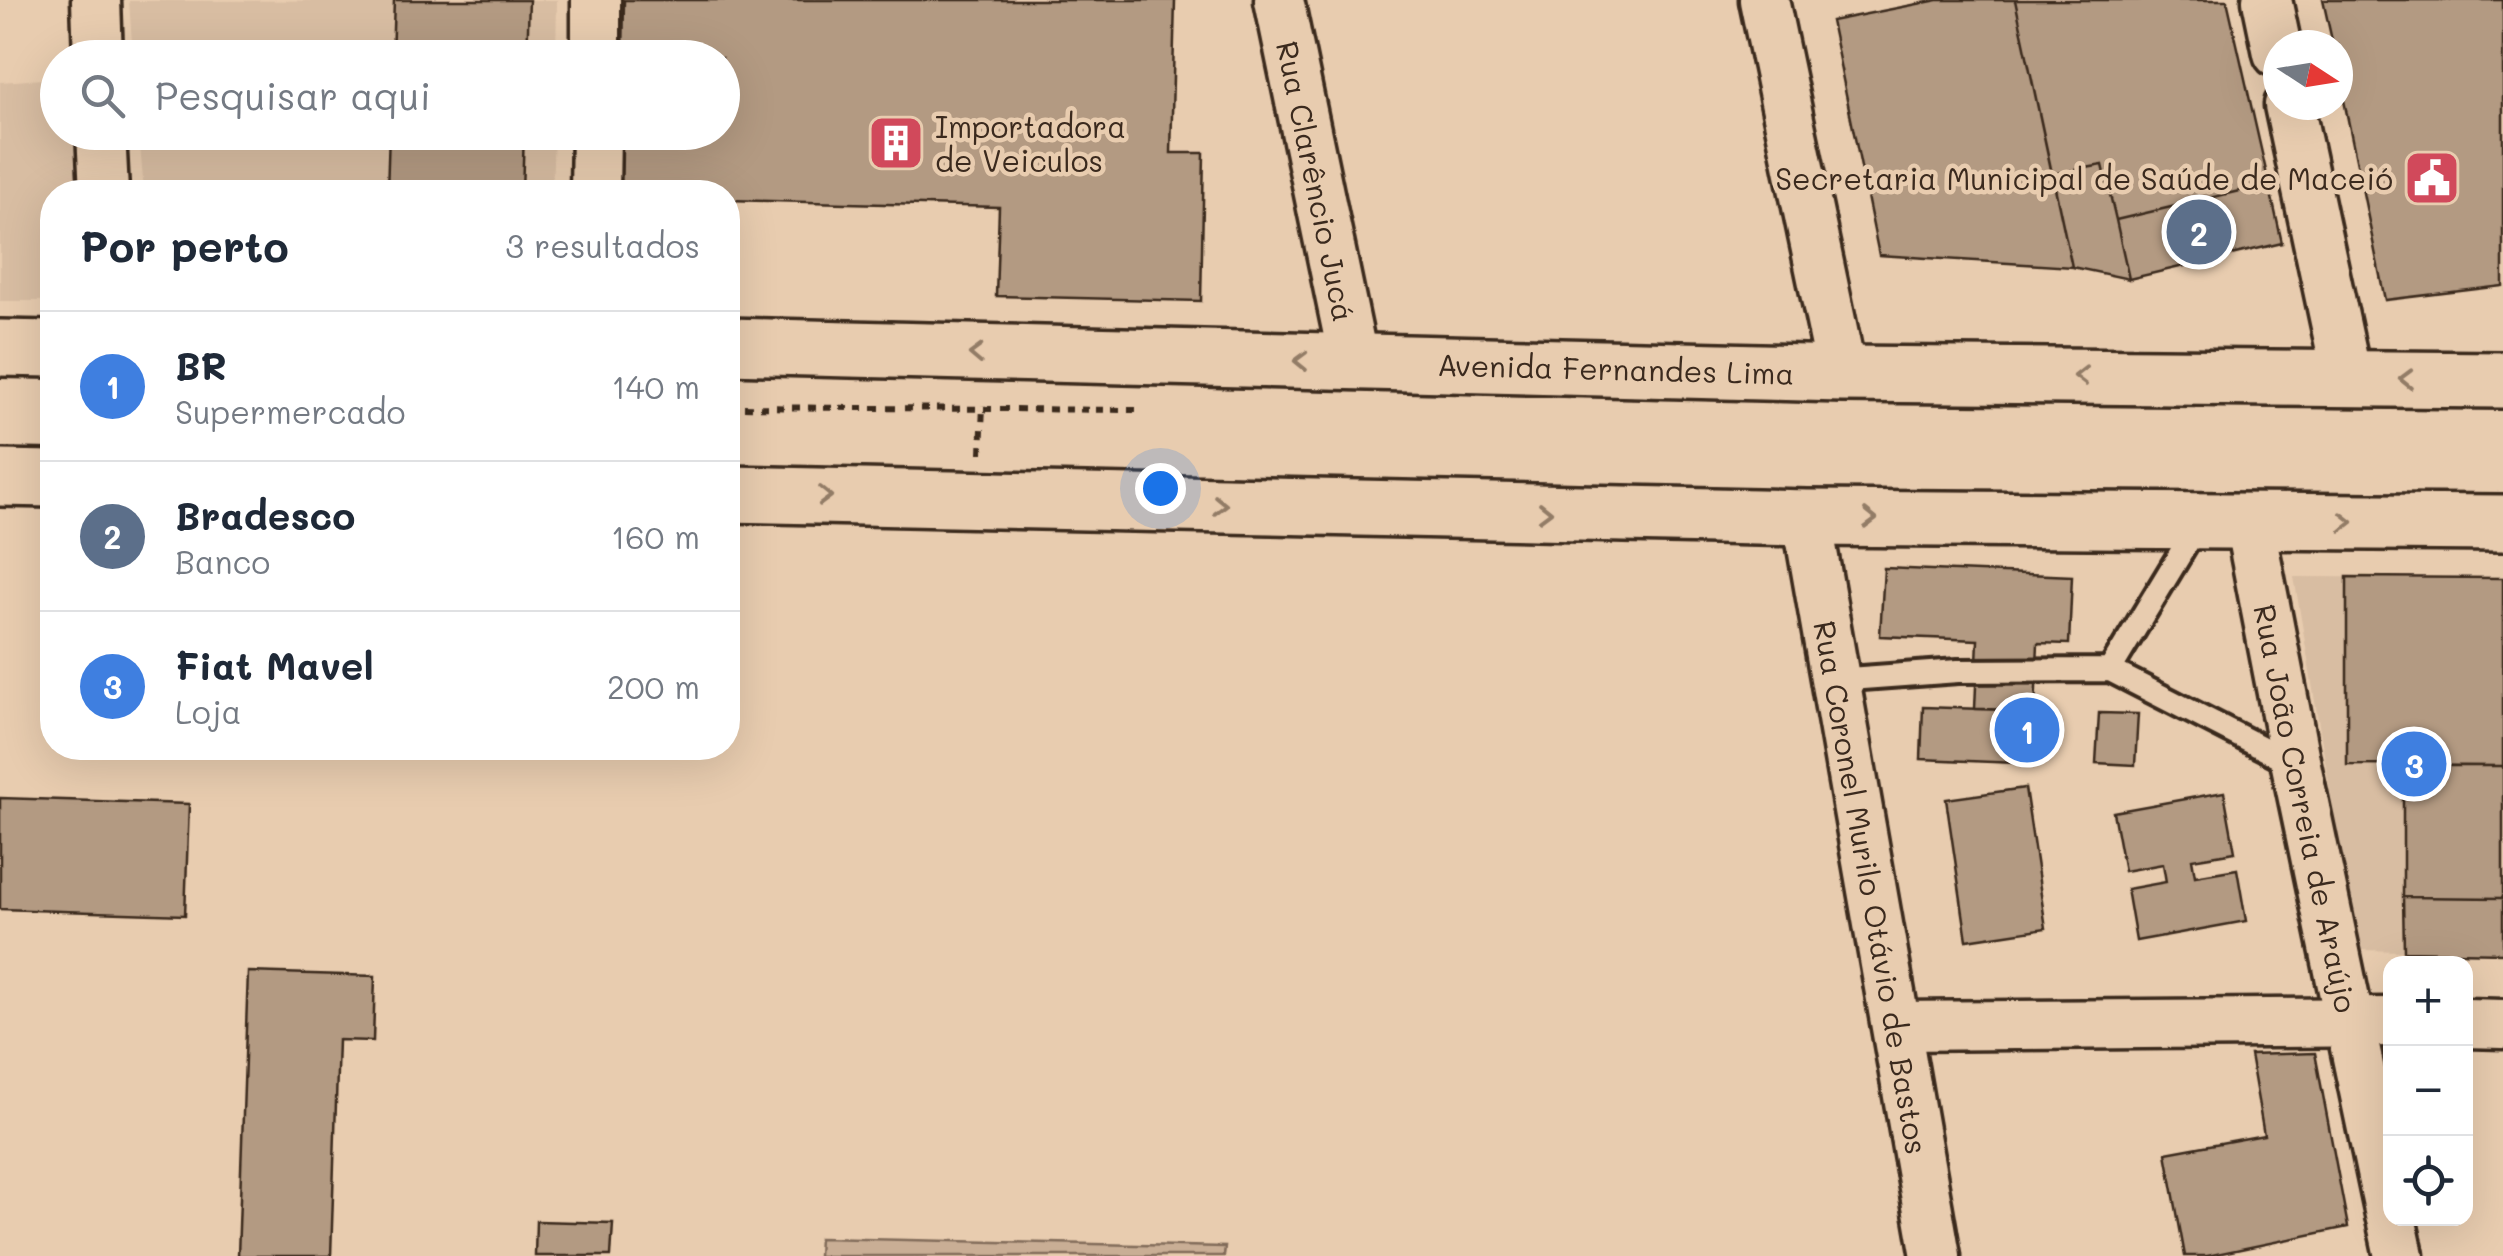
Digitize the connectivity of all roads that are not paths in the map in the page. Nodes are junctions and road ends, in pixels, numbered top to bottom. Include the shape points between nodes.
1 (96, 0) edge
2 (596, 0) edge
3 (1279, 0) edge
4 (1764, 0) edge
5 (2267, 0) edge
6 (2273, 30) edge
7 (97, 40) edge
8 (596, 40) edge
9 (2292, 120) edge
10 (103, 150) edge
11 (596, 150) edge
12 (104, 180) edge
13 (595, 180) edge
14 (740, 346) edge
15 (0, 348) edge
16 (40, 349) edge
17 (1354, 363) junction
18 (1842, 374) junction
19 (2347, 378) junction
20 (2503, 380) edge
21 (0, 478) edge
22 (40, 479) edge
23 (740, 494) edge
24 (1807, 518) junction
25 (2224, 522) junction
26 (2503, 523) edge
27 (2110, 670) junction
28 (1836, 680) junction
29 (2296, 766) junction
30 (2370, 1021) edge
31 (2473, 1023) edge
32 (2503, 1024) edge
33 (1898, 1026) junction
34 (2383, 1142) edge
35 (2393, 1226) edge
36 (1936, 1256) edge
37 (2399, 1256) edge

1 - 7 street
2 - 8 street
3 - 17 street, Rua Clarêncio Jucá
4 - 18 street
5 - 6 street
9 - 19 street
10 - 12 street
11 - 13 street
17 -> 14 highway, Avenida Fernandes Lima
15 - 16 highway
17 - 18 highway, Avenida Fernandes Lima
19 -> 18 highway, Avenida Fernandes Lima
20 -> 19 highway, Avenida Fernandes Lima
21 - 22 highway
23 -> 24 highway
24 -> 25 highway
24 - 28 street, Rua Coronel Murilo Otávio de Bastos
25 -> 26 highway
25 - 27 lane
25 - 29 street, Rua João Correia de Araújo
27 - 28 lane
27 - 29 lane
28 - 33 street, Rua Coronel Murilo Otávio de Bastos
29 - 30 street, Rua João Correia de Araújo
30 - 33 street
30 - 34 street, Rua João Correia de Araújo
31 - 32 street
33 - 36 street, Rua Coronel Murilo Otávio de Bastos
35 - 37 street, Rua João Correia de Araújo

